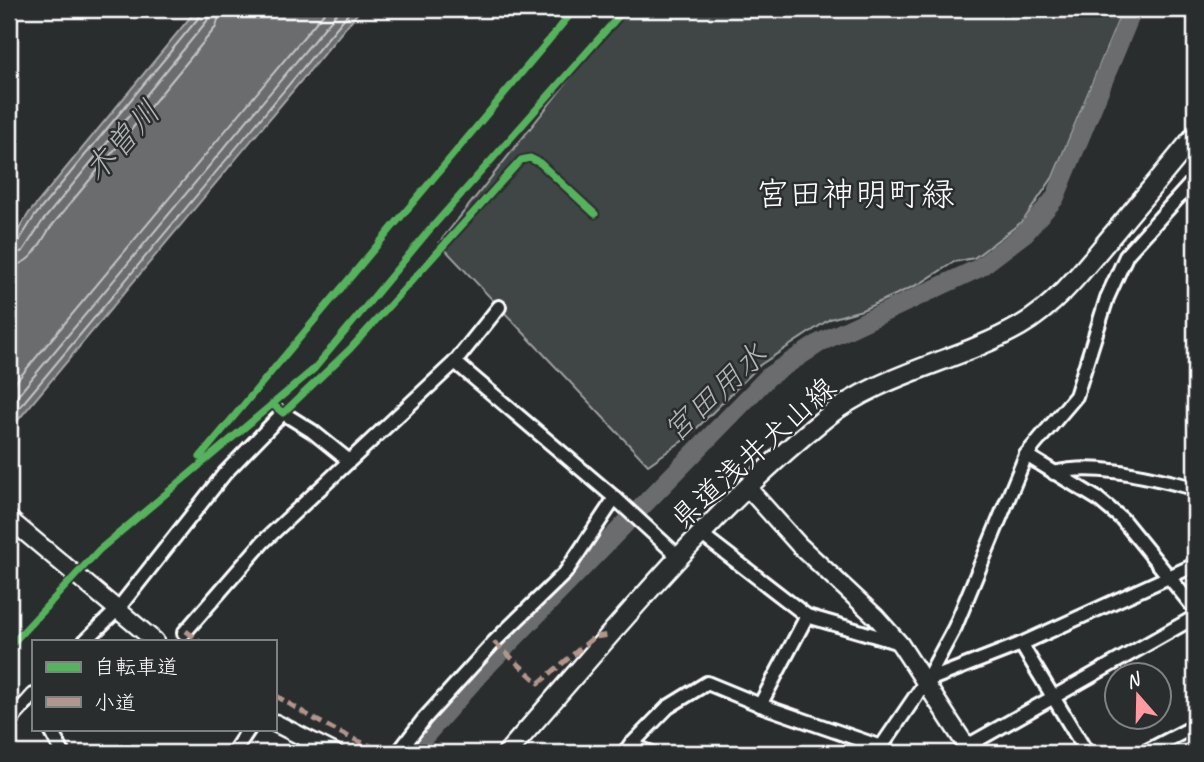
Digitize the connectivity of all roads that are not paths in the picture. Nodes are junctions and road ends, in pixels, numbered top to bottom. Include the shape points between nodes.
1 (1195, 135) edge
2 (1195, 179) edge
3 (499, 307) dead end
4 (455, 362) junction
5 (1026, 455) junction
6 (348, 460) junction
7 (1054, 473) junction
8 (747, 487) junction
9 (1195, 488) edge
10 (615, 498) junction
11 (9, 519) edge
12 (701, 534) junction
13 (678, 557) junction
14 (1195, 565) edge
15 (1172, 578) junction
16 (1195, 609) edge
17 (117, 610) junction
18 (807, 616) junction
19 (1195, 617) edge
20 (184, 633) tunnel mouth
21 (86, 640) edge
22 (154, 640) edge
23 (900, 643) junction
24 (1021, 644) junction
25 (926, 681) junction
26 (32, 696) edge
27 (1053, 697) junction
28 (760, 705) junction
29 (9, 722) edge
30 (276, 724) edge
31 (1195, 726) edge
32 (52, 730) edge
33 (248, 730) edge
34 (626, 749) edge
35 (879, 750) edge
36 (969, 750) edge
37 (63, 753) edge
38 (233, 753) edge
39 (335, 753) edge
40 (398, 753) edge
41 (507, 753) edge
42 (652, 753) edge
43 (1087, 753) edge
44 (1143, 753) edge

1 - 8 main road, 県道浅井犬山線 via 1045,309 966,352 849,400
2 - 5 street via 1127,254 1107,298 1076,396
3 - 4 street
4 - 6 street
4 - 10 street
5 - 7 street
5 - 25 street via 955,627
6 - 17 street via 283,413 225,473
6 - 20 street via 263,542
7 - 9 street via 1072,469 1141,476
7 - 15 street via 1122,519
8 - 12 main road, 県道浅井犬山線
8 - 23 street
10 - 13 street
10 - 40 street via 565,573 494,642
11 - 17 street
12 - 13 main road, 県道浅井犬山線
12 - 18 street
13 - 41 main road, 県道浅井犬山線
14 - 15 street
15 - 16 street
15 - 24 street
17 - 21 street
17 - 22 street
18 - 23 street
18 - 28 street
19 - 27 street
23 - 25 street
24 - 25 street
24 - 27 street
25 - 35 street
25 - 36 street
26 - 29 street
27 - 36 street
27 - 43 street
28 - 34 street via 707,683 668,707
28 - 35 street
30 - 39 street
31 - 44 street
32 - 37 street
33 - 38 street
34 - 42 street

